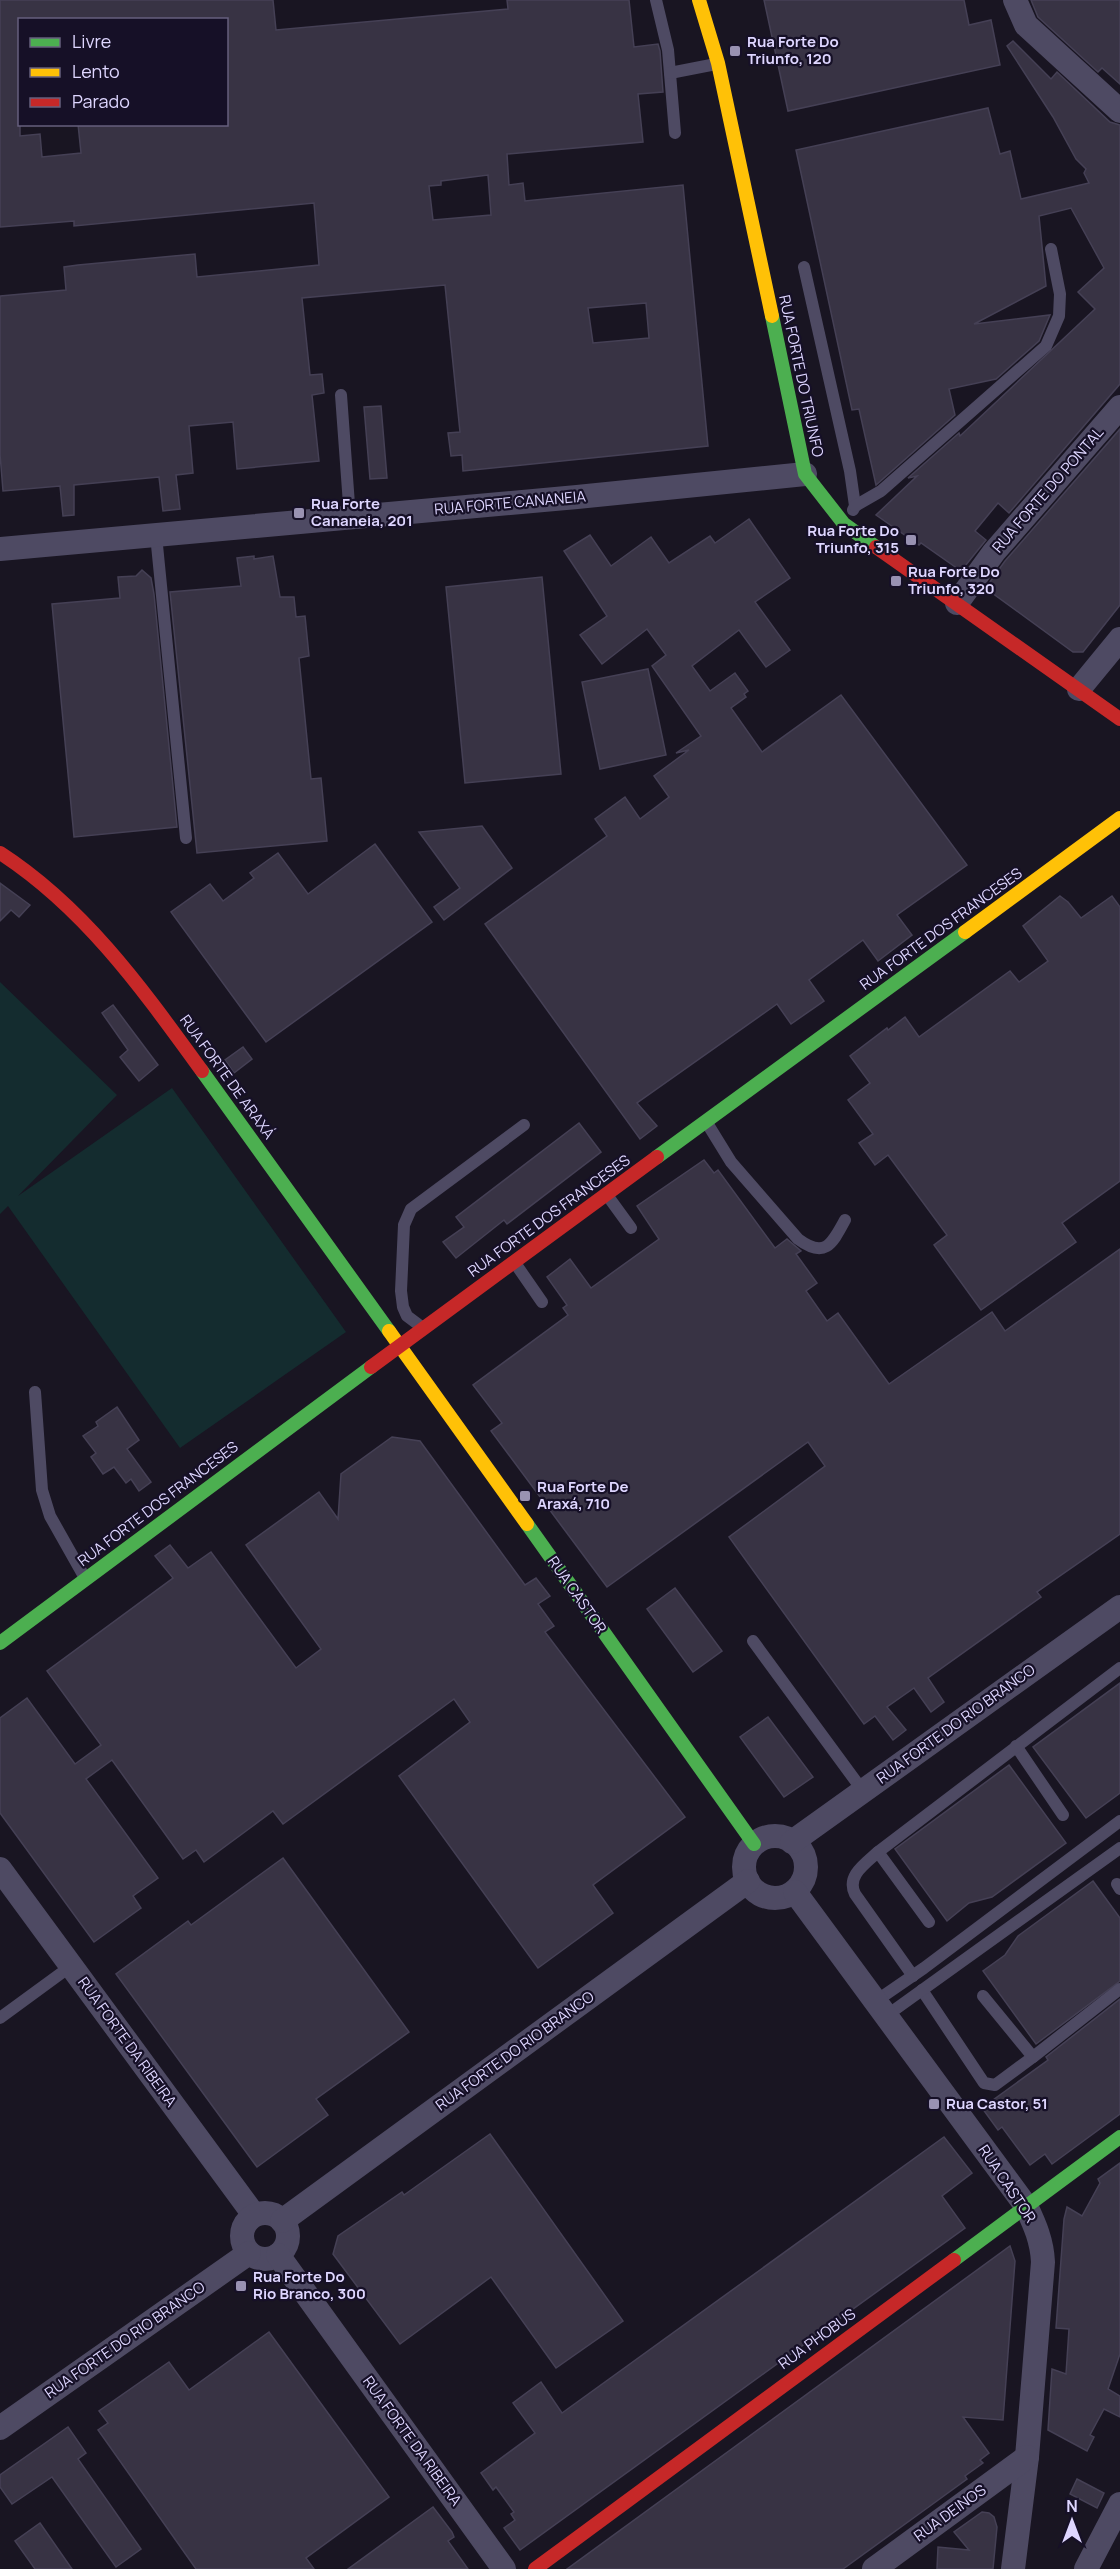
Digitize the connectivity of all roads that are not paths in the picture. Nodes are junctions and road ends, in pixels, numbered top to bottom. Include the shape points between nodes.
1 (656, 0) edge
2 (699, 0) edge
3 (1016, 0) edge
4 (718, 63) junction
5 (670, 73) junction
6 (1120, 111) edge
7 (675, 133) dead end
8 (1051, 249) dead end
9 (804, 267) dead end
10 (340, 395) dead end
11 (1120, 407) edge
12 (805, 474) junction
13 (855, 506) junction
14 (350, 518) junction
15 (844, 524) junction
16 (156, 535) junction
17 (0, 549) edge
18 (957, 603) junction
19 (1120, 639) edge
20 (1079, 689) junction
21 (1120, 718) edge
22 (1120, 818) edge
23 (186, 838) dead end
24 (0, 853) edge
25 (706, 1122) junction
26 (524, 1125) dead end
27 (607, 1194) junction
28 (845, 1220) dead end
29 (631, 1228) dead end
30 (514, 1262) junction
31 (542, 1302) dead end
32 (424, 1328) junction
33 (400, 1346) junction
34 (35, 1392) dead end
35 (85, 1579) junction
36 (1120, 1607) edge
37 (753, 1641) dead end
38 (0, 1643) edge
39 (1120, 1668) edge
40 (1016, 1746) junction
41 (863, 1791) junction
42 (1063, 1815) dead end
43 (1120, 1821) edge
44 (792, 1842) junction
45 (754, 1844) junction
46 (1120, 1848) edge
47 (878, 1852) junction
48 (1073, 1855) junction
49 (0, 1870) edge
50 (1086, 1872) junction
51 (748, 1881) junction
52 (795, 1892) junction
53 (929, 1922) dead end
54 (71, 1966) junction
55 (913, 1976) junction
56 (1120, 1989) edge
57 (922, 1990) junction
58 (983, 1996) dead end
59 (881, 2008) junction
60 (0, 2018) edge
61 (1033, 2057) junction
62 (1120, 2137) edge
63 (1026, 2206) junction
64 (254, 2215) junction
65 (282, 2221) junction
66 (249, 2253) junction
67 (278, 2255) junction
68 (0, 2428) edge
69 (1027, 2457) junction
70 (1120, 2504) edge
71 (504, 2569) edge
72 (535, 2569) edge
73 (874, 2569) edge
74 (1013, 2569) edge
75 (1086, 2569) edge

1 - 5 lane
2 - 4 street, RUA FORTE DO TRIUNFO
3 - 6 street via 1033,33
4 - 5 lane
4 - 12 street, RUA FORTE DO TRIUNFO
5 - 7 lane
8 - 13 lane via 1060,294 1059,316 1046,346 881,490
9 - 13 lane
10 - 14 lane
11 - 18 street, RUA FORTE DO PONTAL via 994,552
12 - 14 street, RUA FORTE CANANEIA
12 - 15 street, RUA FORTE DO TRIUNFO
13 - 15 lane
14 - 16 street, RUA FORTE CANANEIA
15 - 18 street, RUA FORTE DO TRIUNFO
16 - 17 street, RUA FORTE CANANEIA
16 - 23 lane
18 - 20 street, RUA FORTE DO TRIUNFO
19 - 20 street
20 - 21 street, RUA FORTE DO TRIUNFO
22 - 25 street, RUA FORTE DOS FRANCESES
24 - 33 street, RUA FORTE DE ARAXÁ via 65,900 125,968
25 - 27 street, RUA FORTE DOS FRANCESES
25 - 28 lane via 731,1161 798,1239 812,1249 832,1243
26 - 32 lane via 411,1209 404,1226 402,1299 408,1316
27 - 29 lane
27 - 30 street, RUA FORTE DOS FRANCESES
30 - 31 lane
30 - 32 street, RUA FORTE DOS FRANCESES
32 - 33 street, RUA FORTE DOS FRANCESES
33 - 35 street, RUA FORTE DOS FRANCESES
33 - 45 street, RUA CASTOR
34 - 35 lane via 42,1490 50,1516
35 - 38 street, RUA FORTE DOS FRANCESES
36 - 41 street, RUA FORTE DO RIO BRANCO
37 - 41 lane
39 - 40 lane
40 - 42 lane
40 - 47 lane
41 - 44 street, RUA FORTE DO RIO BRANCO
43 - 48 lane
44 - 45 street via 773,1837
44 - 52 street via 800,1849 806,1868
45 - 51 street via 745,1862
46 - 50 lane
47 - 53 lane
47 - 55 lane via 852,1879 851,1887
48 - 50 lane
48 - 55 lane
49 - 54 street, RUA FORTE DA RIBEIRA
50 - 57 lane
51 - 52 street via 754,1889 772,1898
51 - 65 street, RUA FORTE DO RIO BRANCO
52 - 59 street, RUA CASTOR
54 - 60 lane
54 - 64 street, RUA FORTE DA RIBEIRA
55 - 59 lane
56 - 61 lane
57 - 59 lane
57 - 61 lane via 984,2083 994,2085
58 - 61 lane
59 - 63 street, RUA CASTOR
62 - 63 street, RUA PHOBUS
63 - 69 street, RUA CASTOR via 1042,2244 1043,2262
63 - 72 street, RUA PHOBUS
64 - 65 street via 269,2213
64 - 66 street via 243,2226 242,2233
65 - 67 street via 287,2242
66 - 67 street via 263,2259
66 - 68 street, RUA FORTE DO RIO BRANCO
67 - 71 street, RUA FORTE DA RIBEIRA
69 - 73 street, RUA DEINOS
69 - 74 street, RUA CASTOR
70 - 75 street

